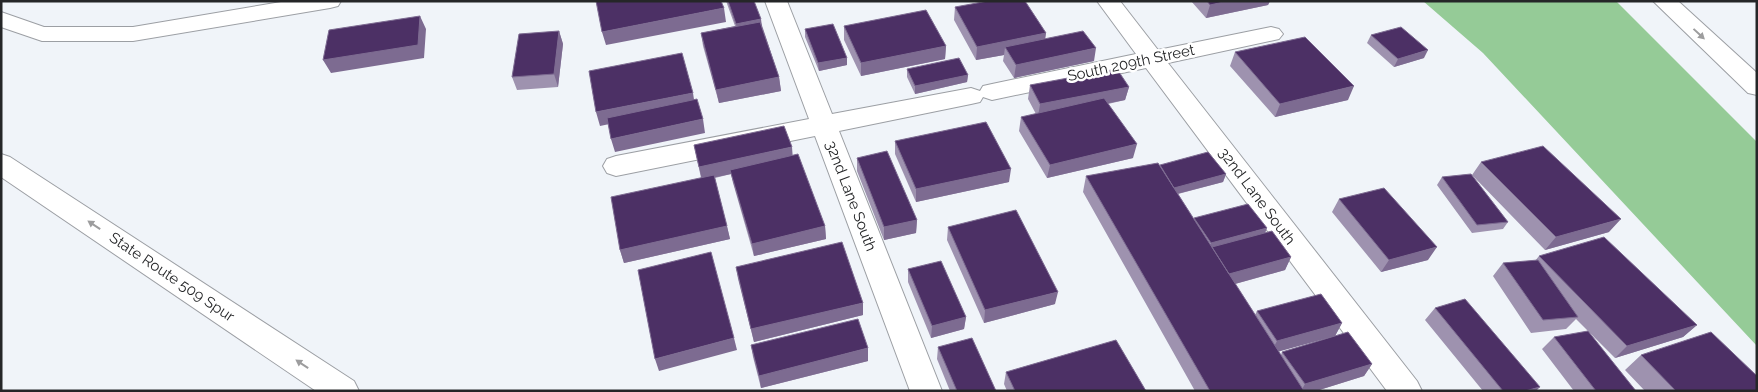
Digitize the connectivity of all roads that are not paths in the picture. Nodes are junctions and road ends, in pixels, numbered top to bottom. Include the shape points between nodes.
1 (330, 1) edge
2 (776, 1) edge
3 (1108, 1) edge
4 (1664, 1) edge
5 (1, 19) edge
6 (1271, 34) dead end
7 (1151, 58) junction
8 (1757, 87) edge
9 (824, 124) junction
10 (1, 164) edge
11 (616, 166) dead end
12 (343, 391) edge
13 (926, 391) edge
14 (1406, 391) edge

1 - 5 main road via 133,34 42,34
2 - 9 main road, 32nd Lane South
3 - 7 main road, 32nd Lane South
4 -> 8 main road
6 - 7 main road, South 209th Street
7 - 9 main road, South 209th Street
7 - 14 main road, 32nd Lane South
9 - 11 main road, South 209th Street
9 - 13 main road, 32nd Lane South
12 -> 10 main road, State Route 509 Spur

